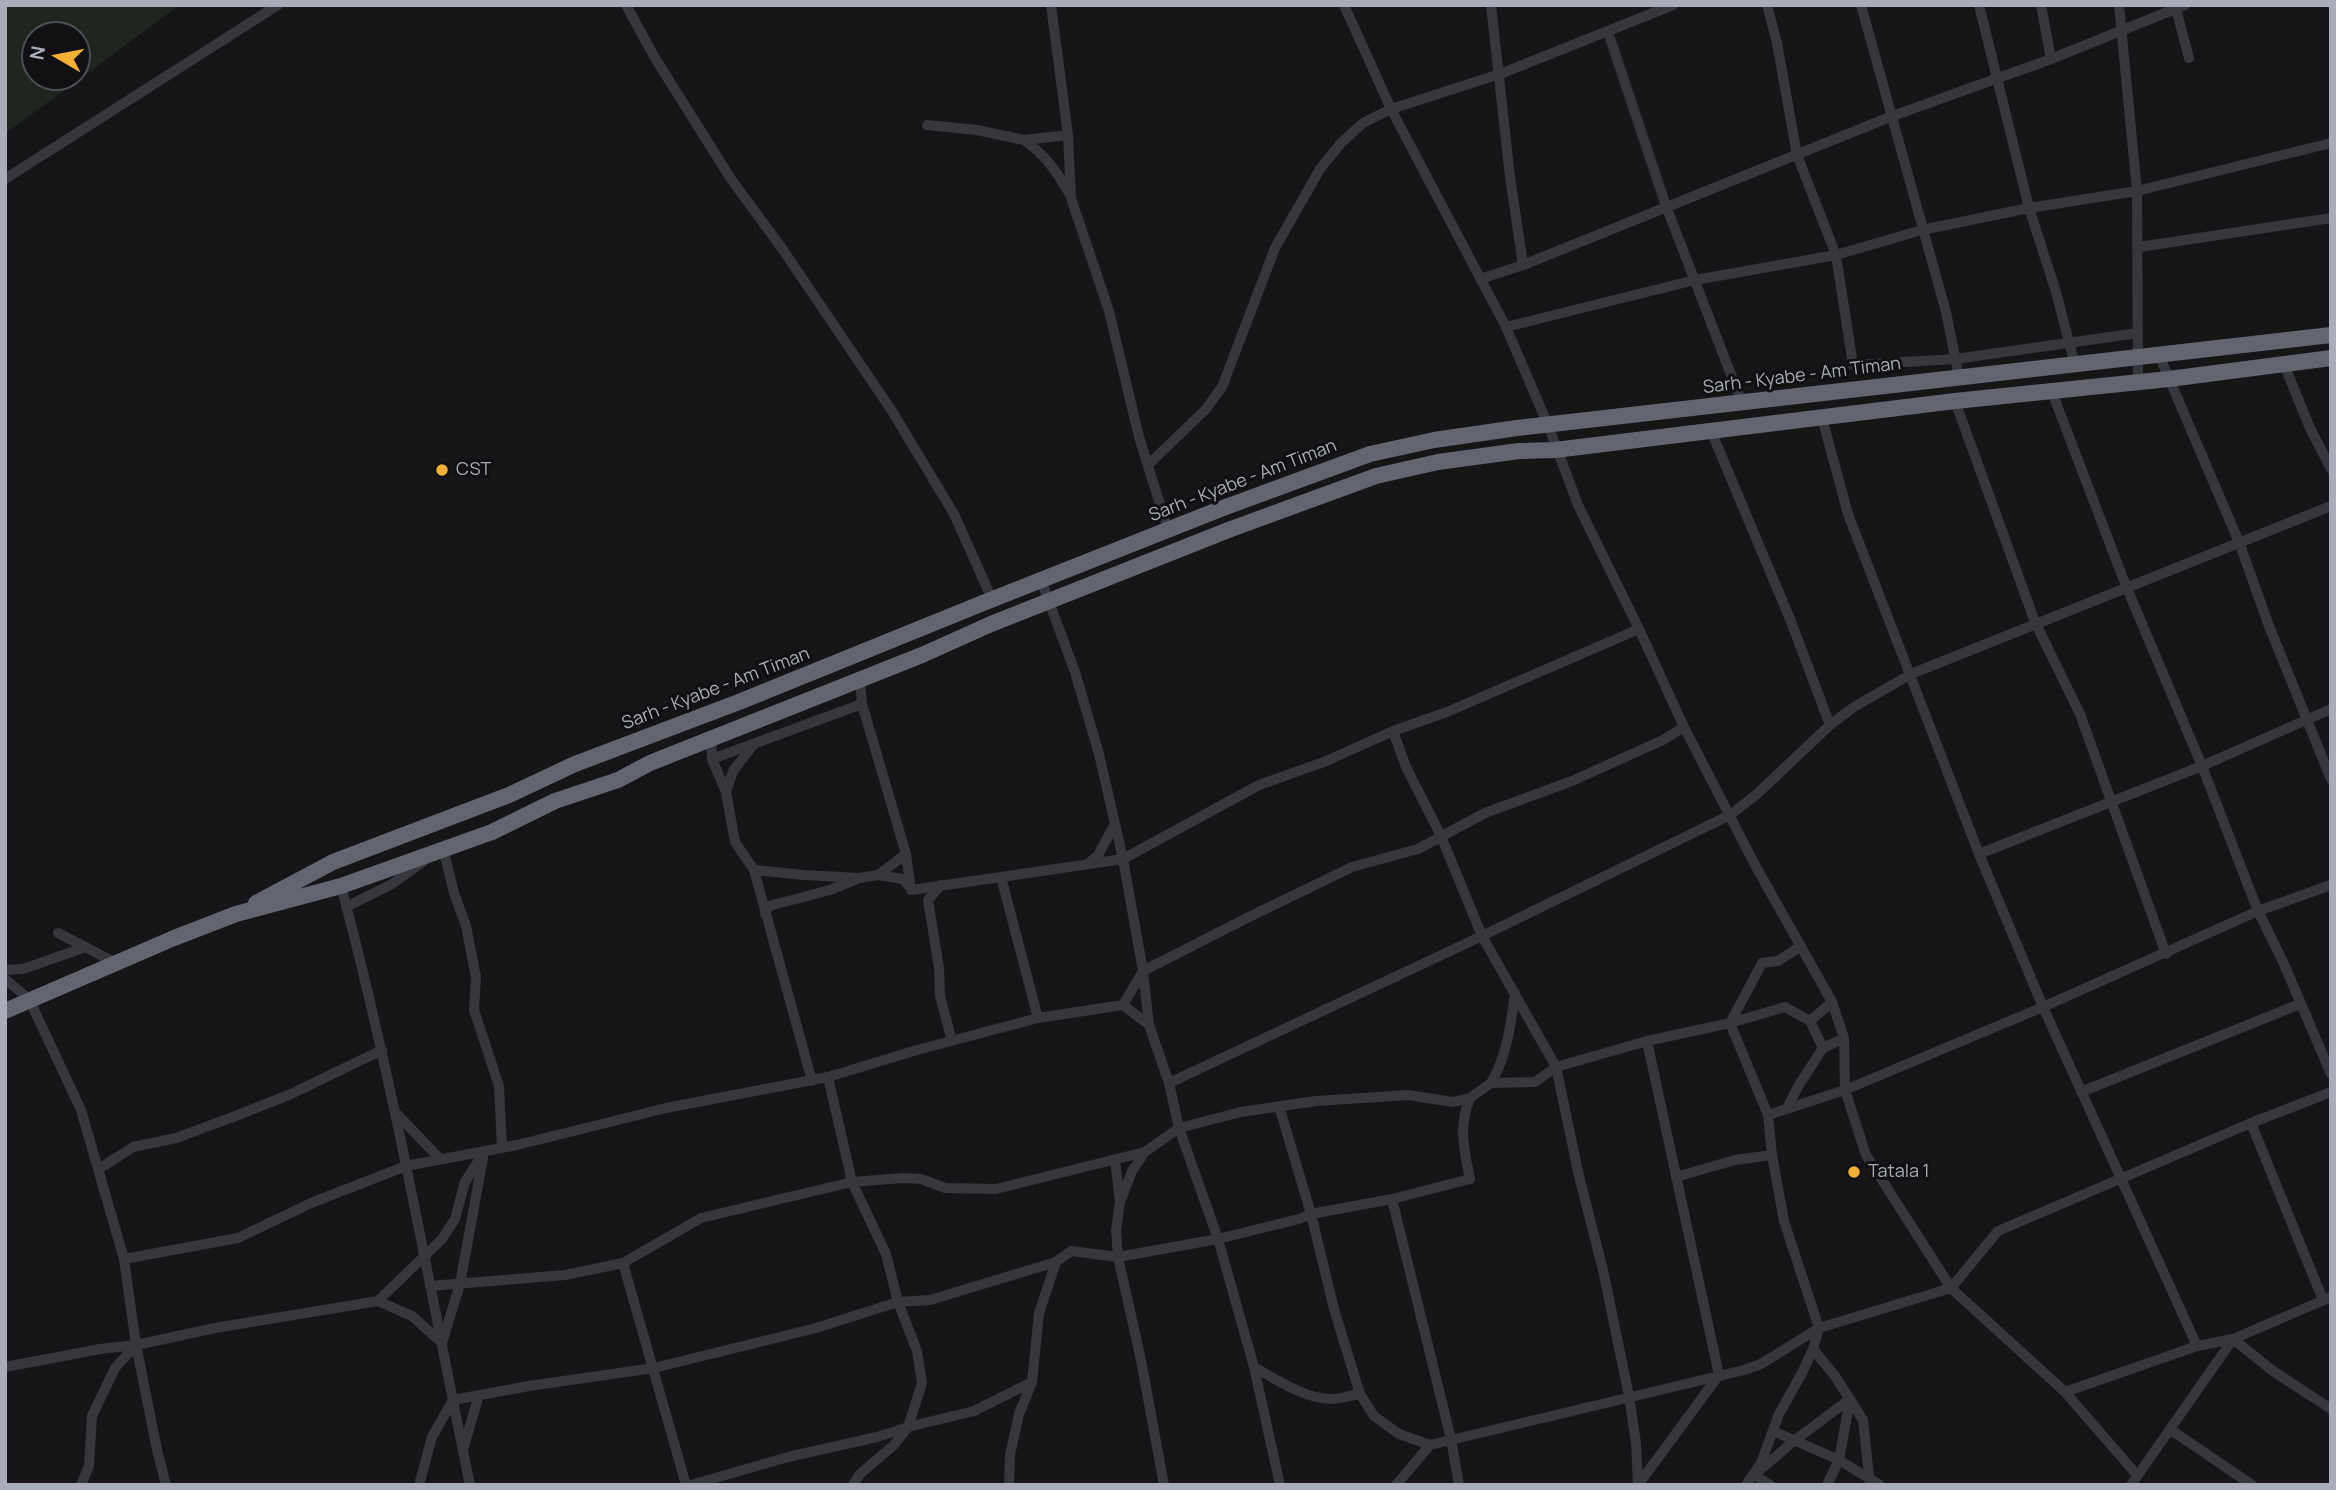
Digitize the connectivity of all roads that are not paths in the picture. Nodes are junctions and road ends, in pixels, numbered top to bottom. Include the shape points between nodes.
1 (278, 5) edge
2 (626, 5) edge
3 (1051, 5) edge
4 (1344, 5) edge
5 (1491, 5) edge
6 (1673, 5) edge
7 (1767, 5) edge
8 (1861, 5) edge
9 (1979, 5) edge
10 (2041, 5) edge
11 (2119, 5) edge
12 (2181, 7) edge
13 (2121, 31) junction
14 (1608, 32) junction
15 (2189, 58) dead end
16 (2051, 59) junction
17 (1500, 74) junction
18 (1996, 77) junction
19 (1391, 109) junction
20 (1890, 117) junction
21 (927, 125) dead end
22 (1068, 135) junction
23 (1024, 140) junction
24 (2331, 143) edge
25 (1797, 155) junction
26 (5, 179) edge
27 (2137, 191) junction
28 (1072, 198) junction
29 (1666, 206) junction
30 (2029, 208) junction
31 (2331, 218) edge
32 (1922, 230) junction
33 (2139, 247) junction
34 (1836, 255) junction
35 (1523, 265) junction
36 (1480, 279) junction
37 (1695, 280) junction
38 (1506, 327) junction
39 (2138, 333) junction
40 (2331, 335) edge
41 (2070, 344) junction
42 (2159, 355) junction
43 (2138, 357) junction
44 (2331, 358) edge
45 (1955, 359) junction
46 (1902, 362) junction
47 (2283, 362) junction
48 (2075, 365) junction
49 (1959, 377) junction
50 (2169, 379) junction
51 (1905, 383) junction
52 (2138, 383) junction
53 (2052, 392) junction
54 (1955, 401) junction
55 (1742, 403) junction
56 (1822, 418) junction
57 (1548, 425) junction
58 (1710, 431) junction
59 (1555, 450) junction
60 (1148, 465) junction
61 (2331, 468) edge
62 (2331, 506) edge
63 (1168, 530) junction
64 (2239, 542) junction
65 (1041, 580) junction
66 (2126, 586) junction
67 (992, 599) junction
68 (1050, 601) junction
69 (2035, 622) junction
70 (1639, 629) junction
71 (1911, 674) junction
72 (860, 680) junction
73 (862, 704) junction
74 (2331, 709) edge
75 (2308, 718) junction
76 (1830, 725) junction
77 (1684, 727) junction
78 (1394, 731) junction
79 (711, 739) junction
80 (755, 743) junction
81 (712, 760) junction
82 (2203, 766) junction
83 (2331, 779) edge
84 (726, 792) junction
85 (2111, 802) junction
86 (1730, 815) junction
87 (1115, 824) junction
88 (1441, 836) junction
89 (443, 848) junction
90 (906, 854) junction
91 (1979, 854) junction
92 (1123, 859) junction
93 (1087, 865) junction
94 (754, 870) junction
95 (877, 875) junction
96 (1001, 877) junction
97 (859, 878) junction
98 (941, 885) junction
99 (2331, 885) edge
100 (341, 886) junction
101 (911, 890) junction
102 (346, 907) junction
103 (2258, 911) junction
104 (236, 914) junction
105 (765, 914) junction
106 (58, 933) dead end
107 (1482, 936) junction
108 (1801, 946) junction
109 (86, 947) junction
110 (2166, 954) junction
111 (116, 963) junction
112 (5, 970) edge
113 (1143, 971) junction
114 (5, 979) edge
115 (1515, 993) junction
116 (29, 999) junction
117 (1832, 1002) junction
118 (2300, 1004) junction
119 (1123, 1005) junction
120 (2043, 1007) junction
121 (5, 1011) edge
122 (1038, 1018) junction
123 (1810, 1021) junction
124 (1730, 1023) junction
125 (1149, 1025) junction
126 (1844, 1038) junction
127 (952, 1041) junction
128 (1647, 1041) junction
129 (1823, 1048) junction
130 (382, 1050) junction
131 (1556, 1067) junction
132 (2331, 1074) edge
133 (828, 1077) junction
134 (812, 1081) junction
135 (1168, 1083) junction
136 (1491, 1083) junction
137 (1845, 1090) junction
138 (2081, 1092) junction
139 (2331, 1092) edge
140 (1470, 1098) junction
141 (1454, 1102) junction
142 (1279, 1106) junction
143 (1787, 1108) junction
144 (395, 1112) junction
145 (1463, 1114) junction
146 (1768, 1115) junction
147 (2251, 1123) junction
148 (1179, 1128) junction
149 (502, 1148) junction
150 (484, 1152) junction
151 (1145, 1152) junction
152 (1772, 1155) junction
153 (440, 1159) junction
154 (1115, 1160) junction
155 (406, 1166) junction
156 (99, 1169) junction
157 (1676, 1177) junction
158 (2120, 1179) junction
159 (852, 1182) junction
160 (1392, 1199) junction
161 (1120, 1202) junction
162 (1311, 1214) junction
163 (1218, 1239) junction
164 (1118, 1257) junction
165 (425, 1258) junction
166 (124, 1259) junction
167 (1056, 1262) junction
168 (623, 1263) junction
169 (460, 1284) junction
170 (430, 1286) junction
171 (1951, 1288) junction
172 (2327, 1299) edge
173 (378, 1301) junction
174 (898, 1302) junction
175 (1819, 1328) junction
176 (2233, 1339) junction
177 (442, 1343) junction
178 (135, 1345) junction
179 (2197, 1346) junction
180 (1813, 1349) junction
181 (5, 1367) edge
182 (1254, 1367) junction
183 (654, 1368) junction
184 (1719, 1375) junction
185 (1032, 1382) junction
186 (2065, 1392) junction
187 (1360, 1394) junction
188 (480, 1395) junction
189 (1629, 1396) junction
190 (1850, 1399) junction
191 (453, 1400) junction
192 (2331, 1409) edge
193 (908, 1427) junction
194 (2171, 1430) junction
195 (1773, 1431) junction
196 (1451, 1439) junction
197 (1794, 1441) junction
198 (1430, 1445) junction
199 (463, 1449) junction
200 (1839, 1460) junction
201 (1754, 1475) junction
202 (2134, 1480) edge
203 (1874, 1482) edge
204 (81, 1485) edge
205 (166, 1485) edge
206 (419, 1485) edge
207 (470, 1485) edge
208 (688, 1485) edge
209 (853, 1485) edge
210 (1009, 1485) edge
211 (1164, 1485) edge
212 (1280, 1485) edge
213 (1396, 1485) edge
214 (1459, 1485) edge
215 (1638, 1485) edge
216 (1746, 1485) edge
217 (1770, 1485) edge
218 (1827, 1485) edge
219 (2252, 1485) edge

1 - 26 street
2 - 67 street via 731,179 898,423 954,514
3 - 22 street
4 - 19 street
5 - 17 street
6 - 14 street
7 - 25 street
8 - 20 street
9 - 18 street
10 - 16 street
11 - 13 street
12 - 13 street
12 - 15 street
13 - 16 street
13 - 27 street
14 - 17 street
14 - 29 street
16 - 18 street
17 - 19 street
17 - 35 street
18 - 20 street
18 - 30 street
19 - 36 street
19 - 60 street via 1363,123 1320,169 1275,248 1222,387 1206,409
20 - 25 street
20 - 32 street
21 - 23 street
22 - 23 street
22 - 28 street
23 - 28 street via 1055,168
24 - 27 street
25 - 29 street
25 - 34 street
27 - 30 street
27 - 33 street
28 - 60 street via 1109,311
29 - 35 street
29 - 37 street
30 - 32 street
30 - 41 street
31 - 33 street
32 - 34 street
32 - 45 street
33 - 39 street
34 - 37 street
34 - 46 street via 1853,365
35 - 36 street
36 - 38 street
37 - 38 street
37 - 55 street
38 - 57 street
39 - 41 street
39 - 43 street
40 - 42 highway, Sarh - Kyabe - Am Timan
41 - 45 street
41 - 48 street
42 - 43 highway, Sarh - Kyabe - Am Timan
42 - 50 street
43 - 48 highway, Sarh - Kyabe - Am Timan
43 - 52 street
44 - 47 highway, Sarh - Kyabe - Am Timan
45 - 46 street
45 - 49 street
46 - 51 street
47 - 50 highway, Sarh - Kyabe - Am Timan
47 - 61 street
48 - 49 highway, Sarh - Kyabe - Am Timan
49 - 51 highway, Sarh - Kyabe - Am Timan
50 - 52 highway, Sarh - Kyabe - Am Timan
50 - 64 street
51 - 55 highway, Sarh - Kyabe - Am Timan
52 - 53 highway, Sarh - Kyabe - Am Timan
53 - 54 highway, Sarh - Kyabe - Am Timan
53 - 66 street
54 - 56 highway, Sarh - Kyabe - Am Timan
54 - 69 street
55 - 57 highway, Sarh - Kyabe - Am Timan
56 - 58 highway, Sarh - Kyabe - Am Timan
56 - 71 street via 1848,514
57 - 59 street
57 - 63 highway, Sarh - Kyabe - Am Timan via 1433,440 1370,454
58 - 59 highway, Sarh - Kyabe - Am Timan
58 - 76 street
59 - 68 highway, Sarh - Kyabe - Am Timan via 1438,462 1376,476
59 - 70 street
60 - 63 street
62 - 64 street
63 - 65 highway, Sarh - Kyabe - Am Timan
64 - 66 street
64 - 75 street
65 - 67 highway, Sarh - Kyabe - Am Timan
65 - 68 street
66 - 69 street
66 - 82 street
67 - 104 highway, Sarh - Kyabe - Am Timan via 333,862
68 - 72 highway, Sarh - Kyabe - Am Timan
68 - 87 street via 1099,754
69 - 71 street
69 - 85 street via 2080,714
70 - 77 street
70 - 78 street
71 - 76 street
71 - 91 street
72 - 73 street
72 - 79 highway, Sarh - Kyabe - Am Timan
73 - 80 street
73 - 90 street
74 - 75 street
75 - 82 street
75 - 83 street
76 - 86 street
77 - 86 street
77 - 88 street
78 - 88 street via 1406,767
78 - 92 street via 1259,785
79 - 81 street
79 - 89 highway, Sarh - Kyabe - Am Timan via 618,780 555,801 492,832
80 - 81 street
80 - 84 street via 733,771
81 - 84 street
82 - 85 street
82 - 103 street
84 - 94 street via 735,842
85 - 91 street
85 - 110 street
86 - 107 street
86 - 108 street
87 - 92 street
87 - 93 street
88 - 107 street
88 - 113 street via 1418,849 1352,867
89 - 100 highway, Sarh - Kyabe - Am Timan
89 - 102 street via 392,884
89 - 149 street via 476,977 474,1010 499,1086
90 - 95 street
90 - 101 street
91 - 120 street
92 - 93 street
92 - 113 street
93 - 96 street
94 - 97 street
94 - 105 street
95 - 97 street
95 - 101 street via 902,878
96 - 98 street
96 - 122 street
97 - 105 street via 769,906
98 - 101 street
98 - 127 street via 928,900 940,996
99 - 103 street
100 - 102 street
100 - 104 highway, Sarh - Kyabe - Am Timan
102 - 130 street
103 - 110 street
103 - 118 street
104 - 111 highway, Sarh - Kyabe - Am Timan
105 - 134 street
106 - 109 street
107 - 115 street
107 - 135 street
108 - 117 street
108 - 124 street via 1778,961 1762,963
109 - 111 street
109 - 112 street via 23,969
110 - 120 street
111 - 116 highway, Sarh - Kyabe - Am Timan
113 - 119 street
113 - 125 street
114 - 116 street
115 - 131 street
115 - 136 street via 1501,1067
116 - 121 highway, Sarh - Kyabe - Am Timan
116 - 156 street via 81,1110
117 - 123 street
117 - 126 street
118 - 132 street
118 - 138 street
119 - 122 street
119 - 125 street
120 - 137 street
120 - 138 street
122 - 127 street
123 - 124 street via 1785,1007
123 - 129 street
124 - 128 street
124 - 146 street
125 - 135 street
126 - 129 street
126 - 137 street
127 - 133 street
128 - 131 street
128 - 157 street
129 - 143 street
130 - 144 street
130 - 156 street via 233,1117 176,1138 133,1147
131 - 136 street via 1535,1082
131 - 189 street
133 - 134 street
133 - 159 street
134 - 149 street via 666,1108
135 - 148 street
136 - 140 street
137 - 143 street
137 - 171 street via 1866,1155
138 - 158 street
139 - 147 street
140 - 141 street
140 - 145 street
141 - 142 street via 1408,1095
141 - 145 street
142 - 148 street
142 - 162 street
143 - 146 street
144 - 153 street
144 - 155 street
145 - 160 street via 1462,1138 1470,1179
146 - 152 street
147 - 158 street
147 - 172 street
148 - 151 street
148 - 163 street
149 - 150 street
150 - 153 street
150 - 165 street via 465,1182 455,1219
150 - 169 street
151 - 154 street
151 - 161 street
152 - 157 street
152 - 175 street via 1784,1221
153 - 155 street
154 - 159 street via 996,1189 945,1188 903,1178
154 - 161 street
155 - 165 street
155 - 166 street via 238,1238
156 - 166 street
157 - 184 street
158 - 171 street via 1998,1231
158 - 179 street
159 - 168 street via 701,1218
159 - 174 street via 886,1254
160 - 162 street
160 - 196 street
161 - 164 street
162 - 163 street
162 - 187 street
163 - 164 street
163 - 182 street
164 - 167 street via 1071,1251
164 - 211 street
165 - 170 street
165 - 173 street
166 - 178 street
167 - 174 street via 930,1300
167 - 185 street via 1038,1313
168 - 169 street via 565,1275
168 - 183 street
169 - 170 street
169 - 177 street
170 - 177 street
171 - 175 street
171 - 186 street
172 - 176 street
173 - 177 street via 412,1316
173 - 178 street
174 - 183 street via 816,1328
174 - 193 street via 917,1351 922,1383
175 - 180 street
175 - 184 street via 1761,1363
176 - 179 street
176 - 192 street
176 - 194 street
177 - 191 street
178 - 181 street
178 - 204 street via 115,1368 92,1416 89,1466
178 - 205 street
179 - 186 street
180 - 190 street
180 - 195 street
182 - 187 street via 1313,1396 1332,1399
182 - 212 street
183 - 188 street
183 - 208 street
184 - 189 street
184 - 215 street
185 - 193 street via 974,1411
185 - 210 street via 1019,1414
186 - 202 street
187 - 198 street via 1374,1416 1399,1434
188 - 191 street
188 - 199 street
189 - 196 street
189 - 215 street
190 - 197 street
190 - 200 street
190 - 203 street via 1863,1420
191 - 199 street
191 - 206 street via 432,1437
193 - 208 street
193 - 209 street
194 - 202 street
194 - 219 street
195 - 197 street
195 - 201 street
196 - 198 street
196 - 214 street
197 - 200 street
197 - 201 street
198 - 213 street
199 - 207 street
200 - 203 street
200 - 218 street
201 - 216 street
201 - 217 street

